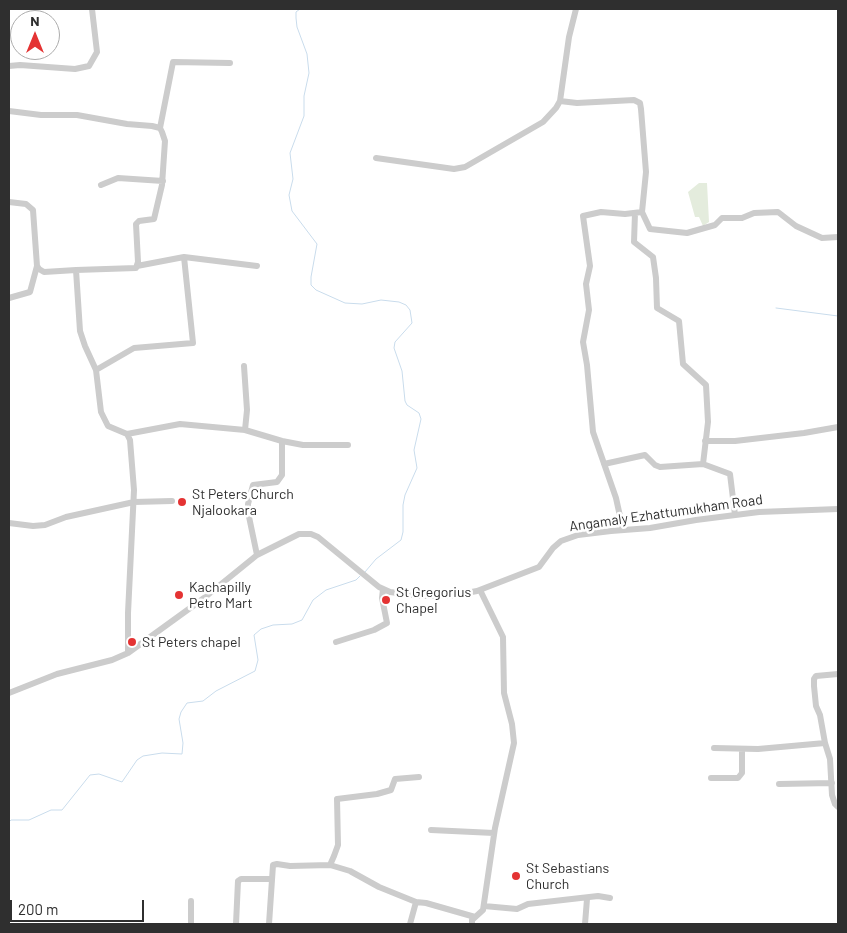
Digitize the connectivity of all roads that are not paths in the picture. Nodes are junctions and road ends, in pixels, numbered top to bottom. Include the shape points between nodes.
1 (92, 9) edge
2 (576, 9) edge
3 (230, 63) dead end
4 (9, 66) edge
5 (560, 101) junction
6 (9, 111) edge
7 (160, 128) junction
8 (376, 158) dead end
9 (163, 181) junction
10 (100, 185) dead end
11 (9, 202) edge
12 (639, 212) junction
13 (838, 237) edge
14 (184, 257) junction
15 (37, 266) junction
16 (137, 266) junction
17 (257, 266) dead end
18 (76, 270) junction
19 (9, 298) edge
20 (244, 366) dead end
21 (96, 370) junction
22 (838, 427) edge
23 (245, 430) junction
24 (128, 434) junction
25 (705, 440) junction
26 (282, 441) junction
27 (348, 445) dead end
28 (604, 464) junction
29 (702, 464) junction
30 (172, 501) dead end
31 (134, 502) junction
32 (838, 509) edge
33 (735, 515) junction
34 (9, 523) edge
35 (623, 530) junction
36 (258, 555) junction
37 (384, 590) junction
38 (480, 590) junction
39 (336, 642) dead end
40 (128, 653) junction
41 (838, 674) edge
42 (9, 692) edge
43 (825, 743) junction
44 (714, 748) dead end
45 (742, 750) junction
46 (418, 778) dead end
47 (711, 778) dead end
48 (832, 783) junction
49 (779, 784) dead end
50 (838, 807) edge
51 (431, 830) dead end
52 (494, 833) junction
53 (330, 865) junction
54 (272, 879) junction
55 (587, 898) junction
56 (610, 898) dead end
57 (191, 900) dead end
58 (416, 902) junction
59 (484, 906) junction
60 (475, 917) junction
61 (191, 924) edge
62 (236, 924) edge
63 (269, 924) edge
64 (410, 924) edge
65 (472, 924) edge
66 (585, 924) edge

1 - 4 street via 97,52 89,66 75,69
2 - 5 street
3 - 7 street via 173,62
5 - 8 street via 543,122 465,167 454,169
5 - 12 street via 634,100 640,103 646,180
6 - 7 street via 77,115
7 - 9 street via 165,142
9 - 10 street via 118,178
9 - 16 street via 154,219 136,224
11 - 15 street via 26,204 33,210
12 - 13 street via 650,229 687,233 715,225 722,218 778,212 796,226 822,238
12 - 25 street via 634,242 653,257 658,308 678,321 683,364 706,385 708,422
12 - 28 street via 601,212 583,216 590,266 586,284 589,310 583,342 593,432
14 - 16 street
14 - 17 street
14 - 21 street via 193,343 134,348
15 - 18 street via 44,272
15 - 19 street via 30,292
16 - 18 street
18 - 21 street via 80,331
20 - 23 street via 248,410
21 - 24 street via 103,418 111,428
22 - 25 street via 735,441
23 - 24 street via 180,424
23 - 26 street
24 - 31 street
25 - 29 street
26 - 27 street via 303,445
26 - 36 street via 282,475 277,482 253,485 248,504
28 - 29 street via 645,455 660,467
28 - 35 street
29 - 33 street via 730,474
30 - 31 street
31 - 34 street via 66,517 46,525
31 - 40 street
32 - 33 street, Angamaly Ezhattumukham Road
33 - 35 street, Angamaly Ezhattumukham Road
35 - 38 street, Angamaly Ezhattumukham Road via 569,537 553,548 539,567
36 - 37 street, Angamaly Ezhattumukham Road via 299,534 311,534
36 - 40 street, Angamaly Ezhattumukham Road
37 - 38 street, Angamaly Ezhattumukham Road via 399,594 450,596
37 - 39 street via 382,598 387,622 374,630
38 - 52 street via 503,637 504,692 514,743
40 - 42 street, Angamaly Ezhattumukham Road
41 - 43 street via 816,676 814,679 814,698
43 - 45 street
43 - 48 street
44 - 45 street
45 - 47 street via 742,773 738,778
46 - 53 street via 395,779 391,790 377,794 337,799 338,845
48 - 49 street
48 - 50 street via 832,795
51 - 52 street
52 - 59 street
53 - 54 street via 277,864 273,865
53 - 58 street via 355,873
54 - 62 street via 238,881
54 - 63 street
55 - 56 street
55 - 59 street via 528,904 517,909
55 - 66 street
57 - 61 street
58 - 60 street
58 - 64 street
59 - 60 street
60 - 65 street

